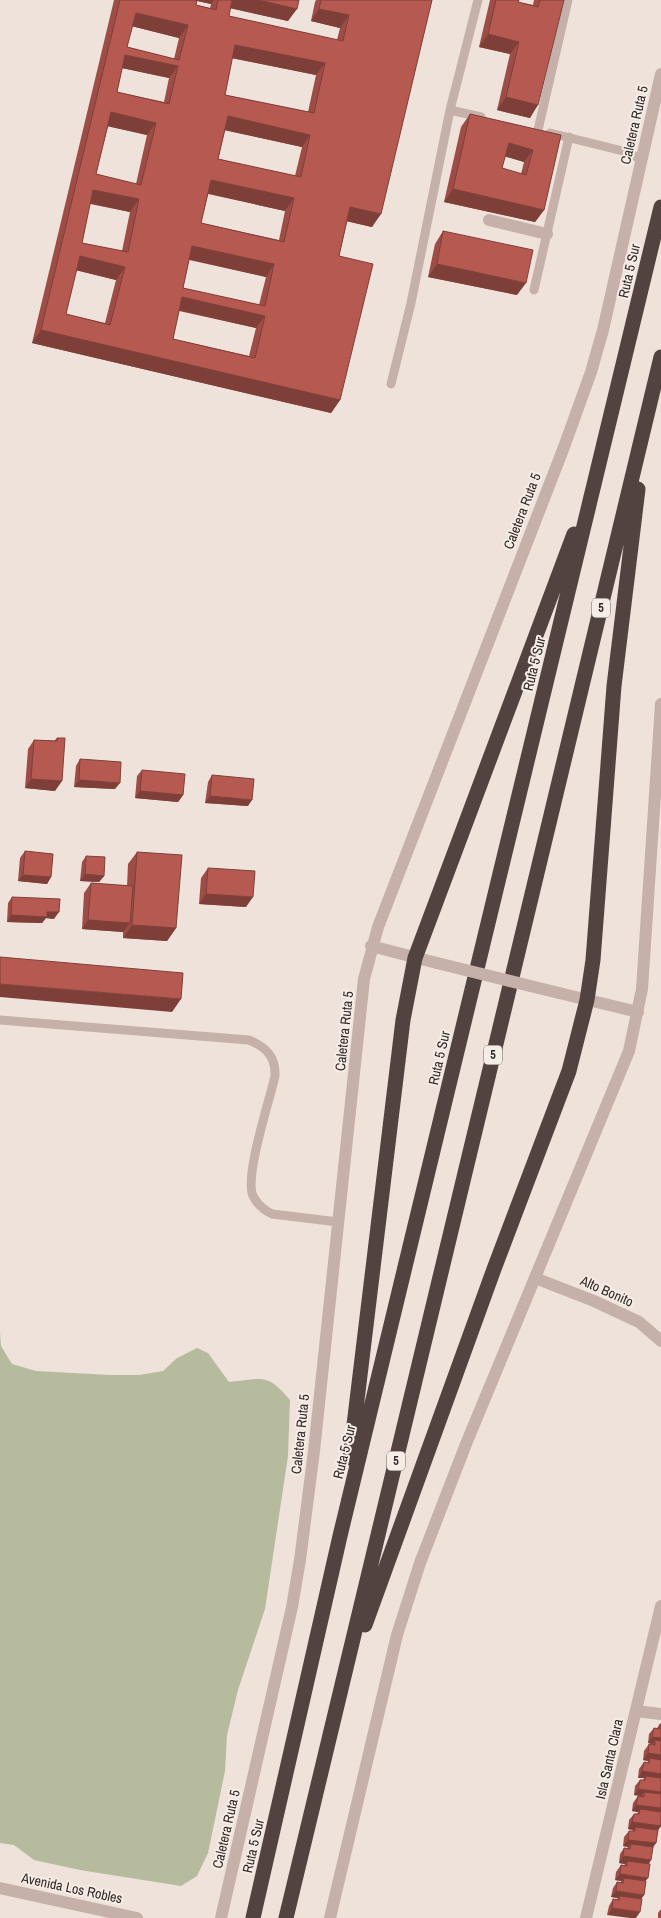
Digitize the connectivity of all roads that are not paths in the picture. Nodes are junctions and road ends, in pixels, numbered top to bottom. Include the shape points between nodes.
1 (478, 0) edge
2 (568, 0) edge
3 (661, 74) edge
4 (450, 110) junction
5 (494, 120) edge
6 (569, 137) junction
7 (642, 160) junction
8 (661, 207) edge
9 (489, 220) dead end
10 (547, 234) junction
11 (534, 290) dead end
12 (661, 357) edge
13 (391, 384) dead end
14 (647, 416) junction
15 (598, 472) junction
16 (661, 704) edge
17 (371, 946) junction
18 (415, 958) junction
19 (586, 1000) junction
20 (638, 1012) junction
21 (0, 1020) edge
22 (338, 1222) junction
23 (535, 1278) junction
24 (661, 1341) edge
25 (340, 1536) junction
26 (661, 1606) edge
27 (340, 1695) junction
28 (636, 1711) junction
29 (661, 1714) edge
30 (0, 1888) edge
31 (137, 1918) edge
32 (220, 1918) edge
33 (253, 1918) edge
34 (286, 1918) edge
35 (330, 1918) edge
36 (586, 1918) edge

1 - 4 lane
2 - 6 lane via 534,129
3 - 7 street, Caletera Ruta 5
4 - 5 lane
4 - 13 lane via 411,303
6 - 7 lane via 627,152
6 - 10 lane
7 - 17 street, Caletera Ruta 5 via 603,330 586,387
8 - 15 highway, Ruta 5 Sur
9 - 10 street
10 - 11 lane
12 - 14 highway, 5
14 - 19 highway via 614,686 593,960
14 - 27 highway, 5
15 - 18 highway
15 - 25 highway, Ruta 5 Sur
16 - 20 street via 644,968
17 - 18 street
17 - 22 street, Caletera Ruta 5 via 364,978
18 - 19 street, bridge
18 - 25 highway via 403,1020
19 - 20 street
19 - 27 highway via 569,1071 490,1278
20 - 23 street via 619,1077
21 - 22 lane via 256,1043 271,1055 276,1065 251,1175 253,1195 272,1214
22 - 32 street, Caletera Ruta 5 via 298,1574
23 - 24 street, Alto Bonito via 639,1322
23 - 35 street via 417,1572 398,1635
25 - 33 highway, Ruta 5 Sur
26 - 28 street, Isla Santa Clara
27 - 34 highway, 5
28 - 29 street
28 - 36 street, Isla Santa Clara
30 - 31 street, Avenida Los Robles

